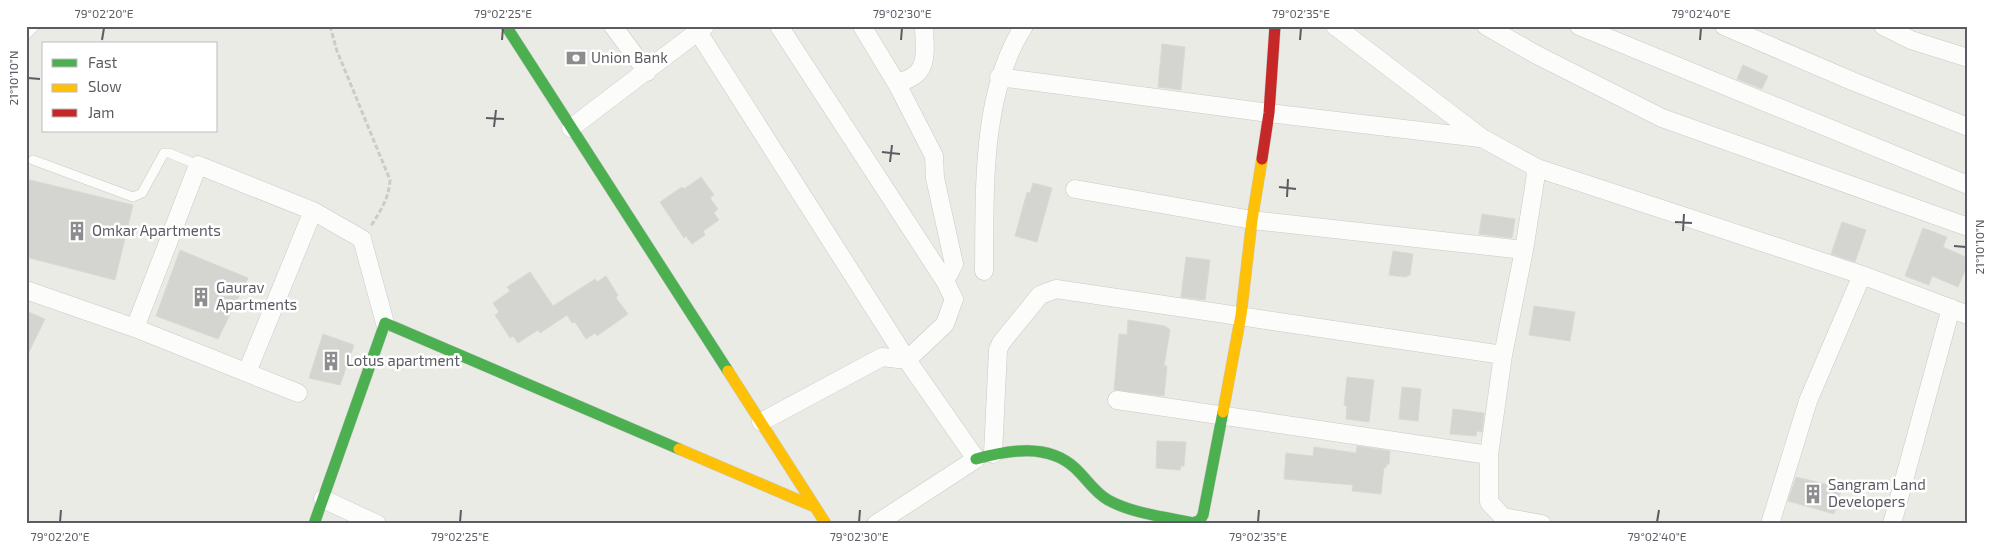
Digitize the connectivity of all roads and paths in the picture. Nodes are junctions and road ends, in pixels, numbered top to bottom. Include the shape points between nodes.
1 (35, 26) edge
2 (330, 26) edge
3 (506, 26) edge
4 (613, 26) edge
5 (779, 26) edge
6 (862, 26) edge
7 (924, 26) edge
8 (1024, 26) edge
9 (1275, 26) edge
10 (1335, 26) edge
11 (1486, 26) edge
12 (1580, 26) edge
13 (1724, 26) edge
14 (1883, 26) edge
15 (702, 29) edge
16 (26, 35) edge
17 (1968, 58) edge
18 (647, 72) junction
19 (999, 77) junction
20 (897, 84) junction
21 (1269, 114) junction
22 (1968, 127) edge
23 (572, 128) junction
24 (1482, 138) junction
25 (33, 160) dead end
26 (198, 165) junction
27 (1537, 168) junction
28 (1968, 185) edge
29 (1075, 189) dead end
30 (313, 211) junction
31 (1252, 220) junction
32 (1968, 227) edge
33 (362, 239) junction
34 (1524, 250) junction
35 (984, 271) dead end
36 (1862, 275) junction
37 (945, 281) junction
38 (26, 290) edge
39 (1952, 308) junction
40 (1241, 315) junction
41 (1968, 315) edge
42 (385, 323) junction
43 (135, 328) junction
44 (1503, 355) junction
45 (907, 360) junction
46 (247, 372) junction
47 (298, 393) dead end
48 (1117, 400) dead end
49 (1223, 414) junction
50 (761, 422) junction
51 (1489, 455) junction
52 (984, 456) junction
53 (323, 499) junction
54 (815, 507) junction
55 (1502, 521) edge
56 (314, 524) edge
57 (377, 524) edge
58 (826, 524) edge
59 (876, 524) edge
60 (1542, 524) edge
61 (1770, 524) edge
62 (1892, 524) edge

1 - 16 lane
2 - 33 path via 337,51 390,180 386,202
3 - 23 street
4 - 18 street
5 - 37 street
6 - 20 street
7 - 20 street via 922,68 916,75
8 - 19 street
9 - 21 street
10 - 24 street
11 - 32 street via 1662,118
12 - 28 street
13 - 22 street
14 - 17 street via 1910,40
15 - 18 street
15 - 45 street
18 - 23 street
19 - 21 street
19 - 35 street via 985,174
20 - 37 street via 934,156 935,178 954,264
21 - 24 street
21 - 31 street
23 - 50 street
24 - 27 street
25 - 26 lane via 133,197 142,193 164,154
26 - 30 street
26 - 43 street
27 - 34 street
27 - 36 street
29 - 31 street
30 - 33 street
30 - 46 street
31 - 34 street
31 - 40 street
33 - 42 street
34 - 44 street
36 - 39 street
36 - 61 street via 1808,401
37 - 45 street via 954,299 945,324
38 - 43 street
39 - 41 street
39 - 62 street
40 - 44 street
40 - 49 street
40 - 52 street via 1056,288 1047,291 1040,295 1001,342
42 - 53 street
42 - 54 street
43 - 46 street
44 - 51 street
45 - 50 street via 882,357
45 - 52 street
46 - 47 street
48 - 49 street
49 - 51 street
49 - 52 street via 1203,515 1194,523 1111,502 1076,469 1050,453
50 - 54 street
51 - 55 street via 1489,502
52 - 59 street
53 - 56 street
53 - 57 street
54 - 58 street
55 - 60 street

